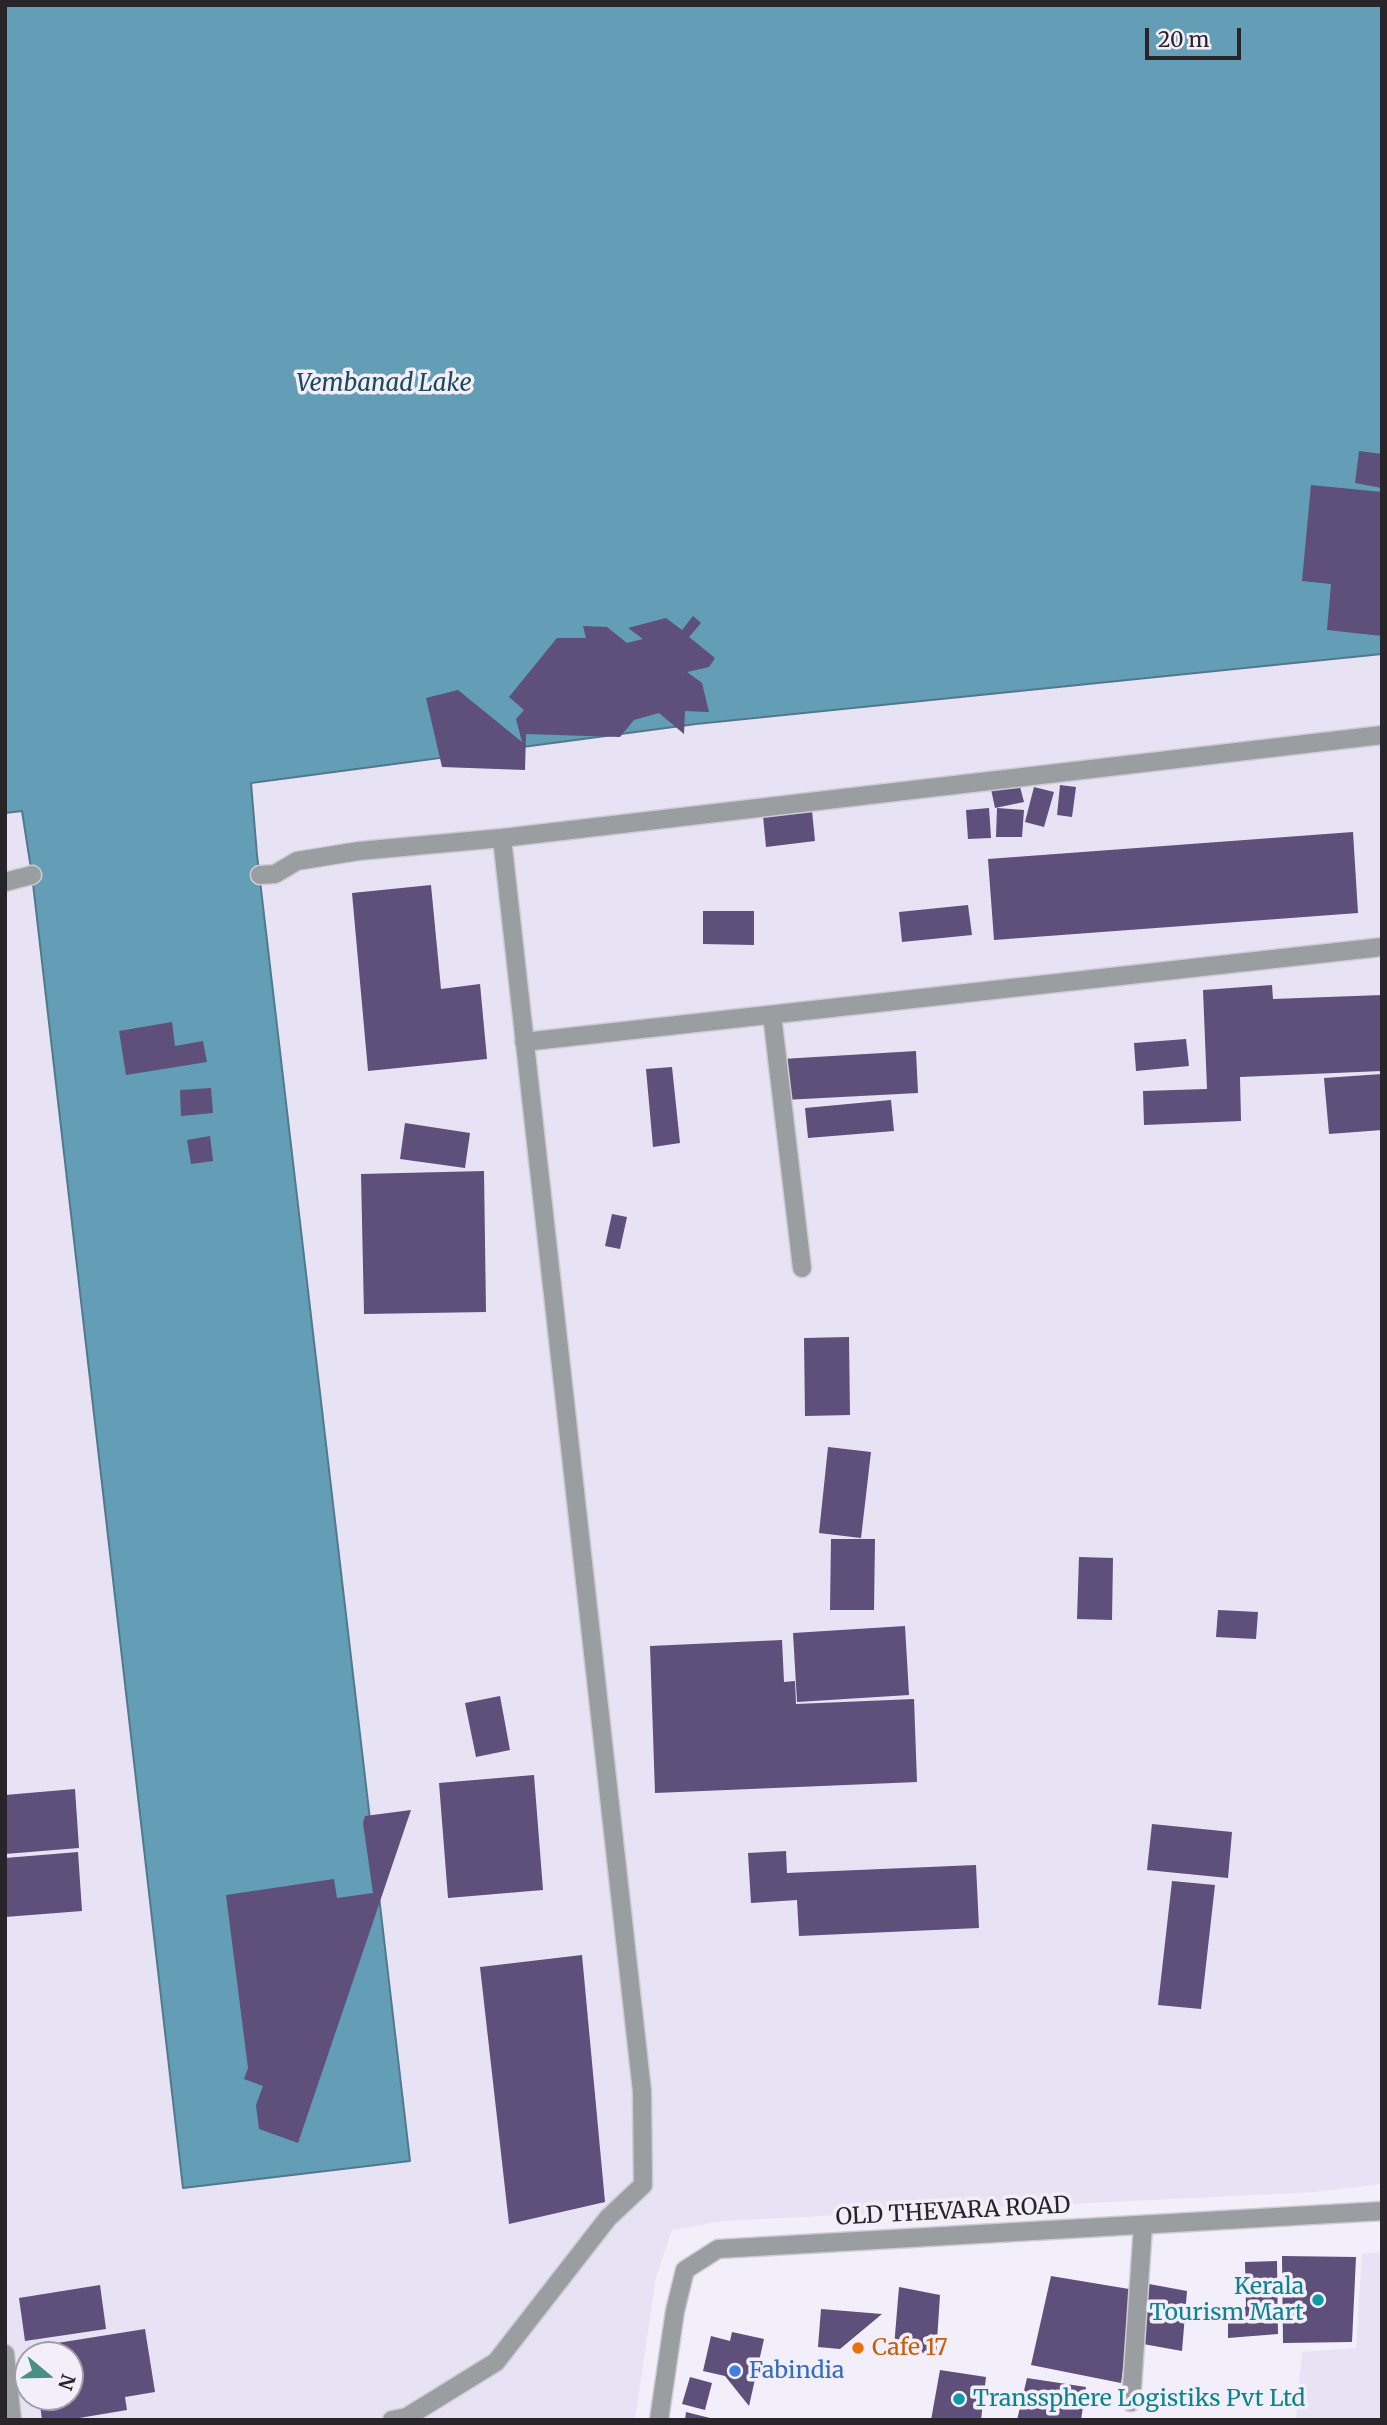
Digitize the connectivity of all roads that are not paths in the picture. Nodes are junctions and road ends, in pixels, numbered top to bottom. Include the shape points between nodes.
1 (1382, 735) edge
2 (502, 838) junction
3 (32, 875) dead end
4 (260, 875) dead end
5 (5, 882) edge
6 (1382, 947) edge
7 (772, 1014) junction
8 (524, 1042) junction
9 (802, 1268) dead end
10 (1382, 2211) edge
11 (1143, 2226) junction
12 (5, 2354) edge
13 (1131, 2403) dead end
14 (12, 2420) edge
15 (392, 2420) edge
16 (659, 2420) edge

1 - 2 street
2 - 4 street via 346,853 297,861 275,874
2 - 8 street
3 - 5 street
6 - 7 street
7 - 8 street
7 - 9 street
8 - 15 street via 640,2077 643,2185 608,2218 496,2362 407,2417
10 - 11 street, OLD THEVARA ROAD
11 - 13 street
11 - 16 street, OLD THEVARA ROAD via 718,2249 685,2270
12 - 14 street

